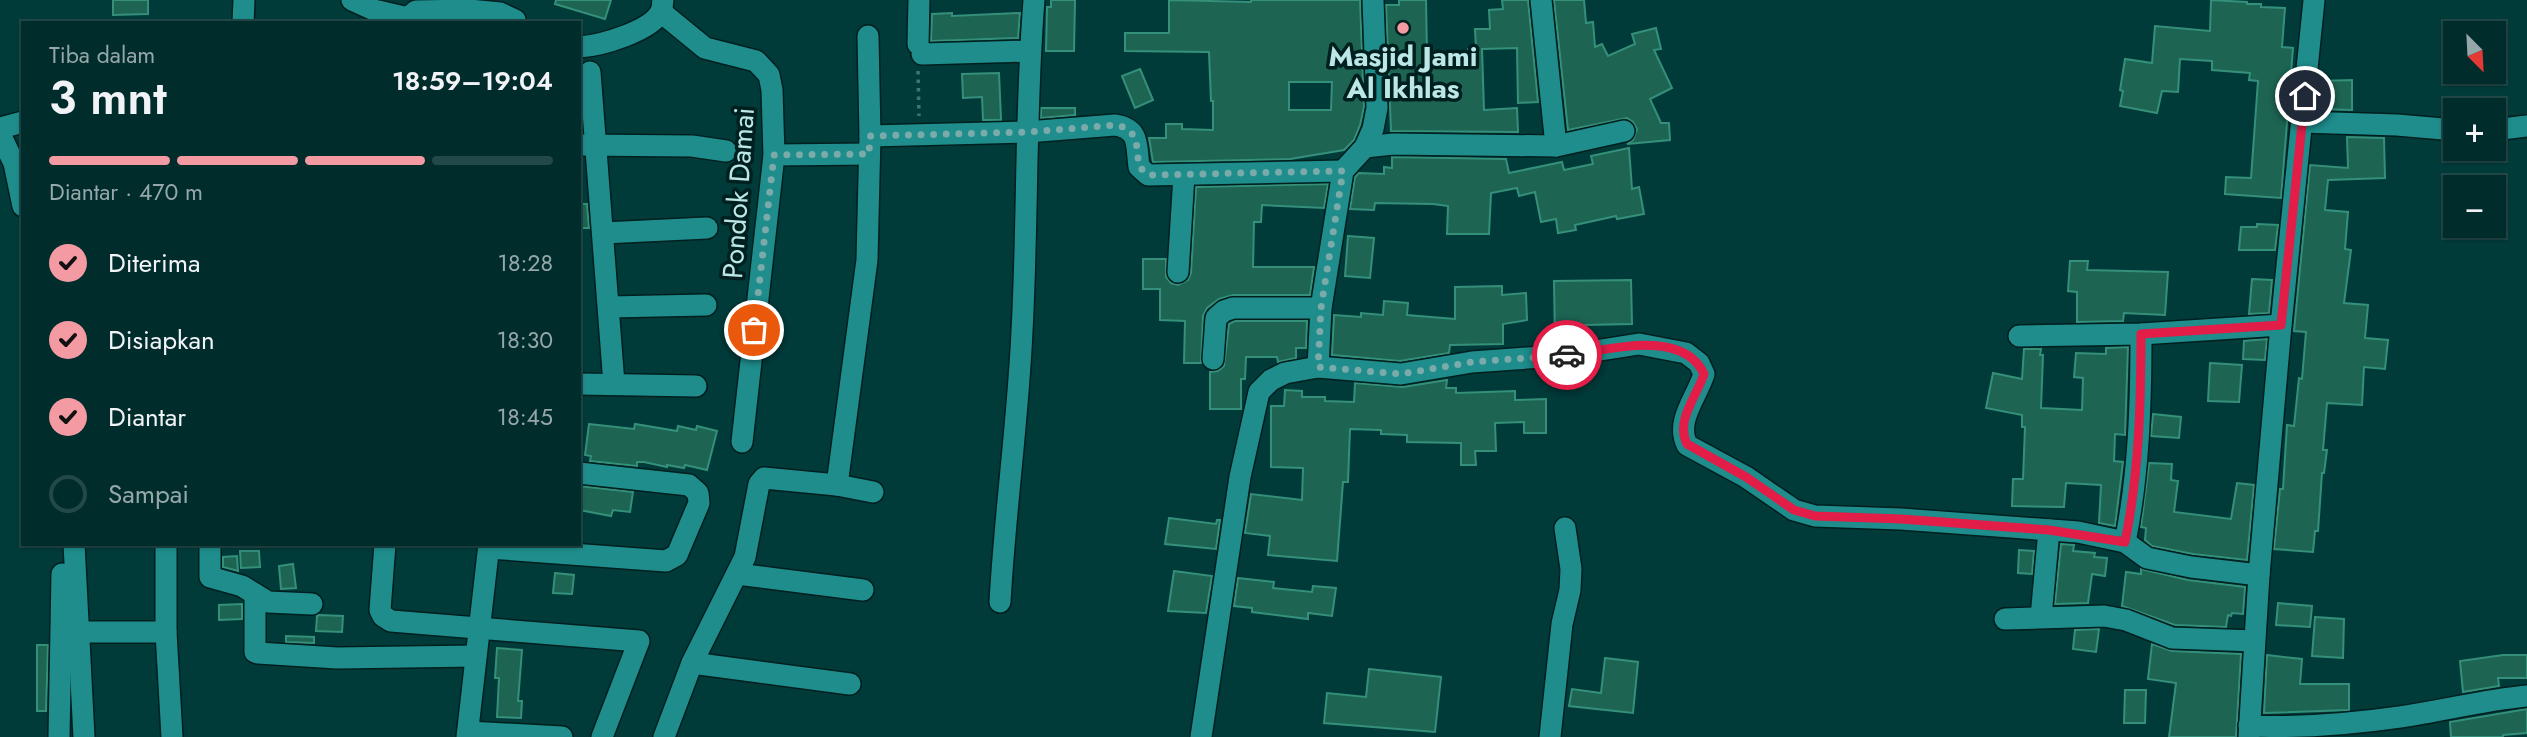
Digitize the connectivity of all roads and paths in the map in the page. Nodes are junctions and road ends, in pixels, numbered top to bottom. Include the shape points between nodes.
1 (244, 0) edge
2 (352, 0) edge
3 (919, 0) edge
4 (1034, 0) edge
5 (1373, 0) edge
6 (1541, 0) edge
7 (2314, 0) edge
8 (662, 6) edge
9 (243, 21) edge
10 (515, 21) edge
11 (868, 36) dead end
12 (581, 46) edge
13 (920, 49) junction
14 (1030, 51) junction
15 (590, 72) dead end
16 (2302, 122) junction
17 (21, 123) edge
18 (2527, 126) edge
19 (0, 128) edge
20 (2443, 129) edge
21 (2506, 129) edge
22 (1624, 131) dead end
23 (1027, 132) junction
24 (0, 134) edge
25 (919, 135) junction
26 (588, 144) edge
27 (869, 145) junction
28 (1556, 146) junction
29 (1365, 147) junction
30 (726, 150) dead end
31 (774, 155) junction
32 (1343, 171) junction
33 (1184, 175) junction
34 (21, 195) edge
35 (707, 228) dead end
36 (603, 233) junction
37 (1178, 272) dead end
38 (706, 305) dead end
39 (609, 307) junction
40 (1321, 308) junction
41 (2281, 325) junction
42 (2141, 334) junction
43 (2019, 336) dead end
44 (1213, 359) dead end
45 (1318, 367) junction
46 (581, 384) edge
47 (614, 384) junction
48 (696, 386) dead end
49 (742, 442) dead end
50 (581, 473) edge
51 (837, 485) junction
52 (873, 492) dead end
53 (1565, 528) dead end
54 (2049, 530) junction
55 (2125, 542) junction
56 (61, 546) edge
57 (74, 546) edge
58 (166, 546) edge
59 (210, 546) edge
60 (385, 546) edge
61 (489, 546) edge
62 (737, 574) junction
63 (2259, 575) junction
64 (863, 590) dead end
65 (256, 594) junction
66 (1000, 602) dead end
67 (312, 604) dead end
68 (2041, 617) junction
69 (2005, 619) dead end
70 (478, 629) junction
71 (69, 632) junction
72 (166, 632) junction
73 (2254, 641) junction
74 (476, 656) junction
75 (692, 663) junction
76 (850, 684) dead end
77 (2527, 696) edge
78 (2249, 732) edge
79 (467, 735) edge
80 (59, 737) edge
81 (84, 737) edge
82 (172, 737) edge
83 (562, 737) edge
84 (602, 737) edge
85 (664, 737) edge
86 (1201, 737) edge
87 (1550, 737) edge

1 - 9 street
2 - 10 street via 408,18 416,12 469,10 500,13
3 - 13 street
4 - 14 street
5 - 29 street via 1377,108
6 - 28 street
7 - 16 street
8 - 12 street via 649,24 637,31
8 - 31 street, Pondok Damai via 705,48 756,61 769,75
11 - 27 street
13 - 14 street
13 - 25 path
14 - 23 street
15 - 26 street
16 - 20 street
16 - 41 street
17 - 19 street
18 - 21 street
22 - 28 street
23 - 25 street
23 - 33 street via 1123,126 1136,138 1139,167 1144,173
23 - 66 street via 1022,332
24 - 34 street via 15,163
25 - 27 street
26 - 30 street
26 - 36 street
27 - 31 street
27 - 51 street via 867,260
28 - 29 street
29 - 32 street
31 - 49 street, Pondok Damai
32 - 33 street
32 - 40 street
33 - 37 street
35 - 36 street
36 - 39 street
38 - 39 street
39 - 47 street
40 - 44 street via 1224,311 1216,318
40 - 45 street
41 - 42 street
41 - 63 street
42 - 43 street
42 - 55 street via 2133,506
45 - 54 street via 1401,374 1639,344 1672,349 1699,363 1704,374 1683,425 1687,444 1794,510 1815,516
45 - 86 street via 1285,373 1259,392 1240,477
46 - 47 street
47 - 48 street
50 - 61 street via 689,485 698,493 699,503 677,555 666,561
51 - 52 street
51 - 62 street via 764,478
53 - 87 street via 1570,590
54 - 55 street
54 - 68 street
55 - 63 street via 2147,558
56 - 71 street
57 - 71 street
58 - 72 street
59 - 65 street via 210,577
60 - 70 street via 383,616 391,621
61 - 70 street
62 - 64 street
62 - 75 street
63 - 73 street
65 - 67 street via 268,602
65 - 74 street via 258,653 337,658
68 - 69 street
68 - 73 street via 2104,616 2172,638
70 - 74 street
70 - 84 street via 639,641
71 - 72 street
71 - 80 street
71 - 81 street
72 - 82 street
73 - 78 street
74 - 79 street
75 - 76 street
75 - 85 street
77 - 78 street via 2400,717
79 - 83 street

